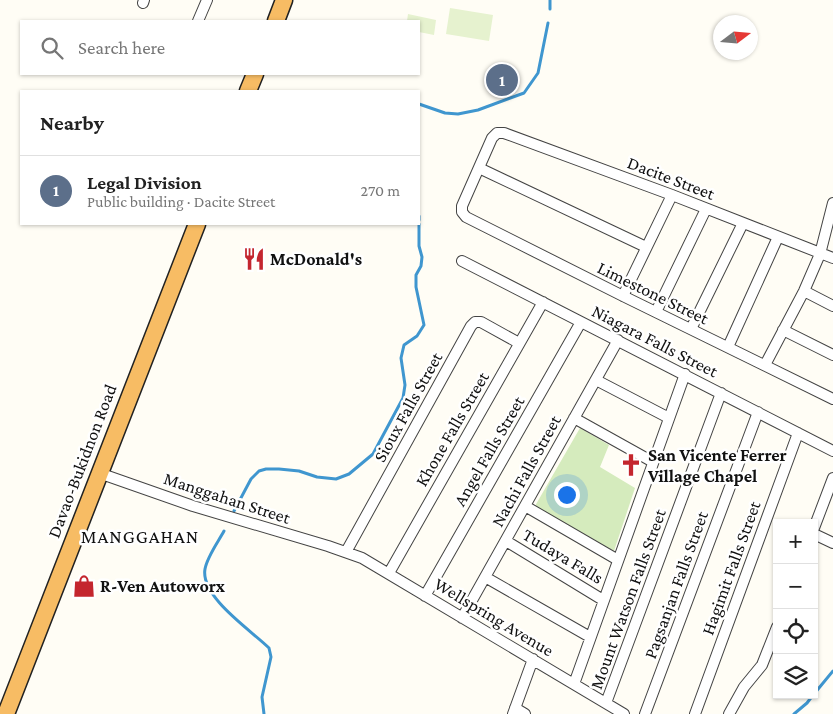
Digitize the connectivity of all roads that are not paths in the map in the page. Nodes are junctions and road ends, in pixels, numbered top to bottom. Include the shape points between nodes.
1 (207, 0) edge
2 (284, 0) edge
3 (198, 20) edge
4 (276, 20) edge
5 (255, 75) edge
6 (248, 90) edge
7 (479, 168) junction
8 (672, 195) junction
9 (833, 203) edge
10 (706, 209) junction
11 (831, 218) edge
12 (743, 223) junction
13 (197, 225) edge
14 (778, 238) junction
15 (646, 247) junction
16 (820, 254) junction
17 (833, 258) edge
18 (462, 261) dead end
19 (804, 291) junction
20 (623, 296) junction
21 (543, 302) junction
22 (833, 306) edge
23 (656, 312) junction
24 (581, 322) junction
25 (691, 328) junction
26 (783, 330) junction
27 (618, 340) junction
28 (519, 344) junction
29 (728, 347) junction
30 (833, 356) edge
31 (765, 365) junction
32 (685, 374) junction
33 (596, 380) junction
34 (721, 393) junction
35 (833, 399) edge
36 (758, 412) junction
37 (574, 418) junction
38 (669, 418) junction
39 (798, 433) junction
40 (833, 451) edge
41 (653, 462) junction
42 (99, 473) junction
43 (833, 478) edge
44 (829, 500) edge
45 (525, 506) junction
46 (818, 521) edge
47 (818, 536) edge
48 (506, 541) junction
49 (833, 543) edge
50 (346, 552) junction
51 (618, 560) junction
52 (389, 573) junction
53 (485, 577) junction
54 (425, 596) junction
55 (603, 600) junction
56 (462, 618) junction
57 (590, 637) junction
58 (773, 638) edge
59 (533, 659) junction
60 (574, 684) junction
61 (606, 703) junction
62 (5, 705) edge
63 (514, 711) edge
64 (526, 714) edge
65 (624, 714) edge
66 (645, 714) edge
67 (695, 714) edge
68 (729, 714) edge

1 - 3 street
2 - 4 highway
5 - 6 highway
7 - 8 street, Dacite Street via 492,138 497,133 504,133
7 - 15 street
7 - 20 street, Limestone Street via 462,206 466,218
8 - 10 street, Dacite Street
8 - 15 street
9 - 11 street
10 - 12 street, Dacite Street
10 - 23 street
11 - 16 street
12 - 14 street, Dacite Street
12 - 25 street
13 - 42 highway, Davao-Bukidnon Road
14 - 16 street, Dacite Street
14 - 29 street
15 - 20 street
16 - 17 street, Dacite Street
16 - 19 street
18 - 21 street, Niagara Falls Street
19 - 22 street
19 - 26 street
20 - 23 street, Limestone Street
21 - 24 street, Niagara Falls Street
21 - 28 street, Khone Falls Street
23 - 25 street, Limestone Street
24 - 27 street, Niagara Falls Street
24 - 54 street, Angel Falls Street
25 - 29 street, Limestone Street
26 - 30 street
26 - 31 street
27 - 32 street, Niagara Falls Street
27 - 33 street, Nachi Falls Street
28 - 50 street, Sioux Falls Street via 481,322 471,326
28 - 52 street, Khone Falls Street
29 - 31 street, Limestone Street
31 - 35 street, Limestone Street
32 - 34 street, Niagara Falls Street
32 - 38 street
33 - 37 street, Nachi Falls Street
33 - 38 street
34 - 36 street, Niagara Falls Street
34 - 61 street, Mount Watson Falls Street
36 - 39 street, Niagara Falls Street
36 - 66 street, Pagsanjan Falls Street
37 - 41 street
37 - 45 street, Nachi Falls Street
38 - 41 street
39 - 40 street, Niagara Falls Street
39 - 67 street, Hagimit Falls Street
41 - 51 street
42 - 50 street, Manggahan Street via 192,506
42 - 62 highway, Davao-Bukidnon Road
43 - 44 street
44 - 46 street
45 - 48 street, Nachi Falls Street
45 - 51 street
47 - 49 street
48 - 53 street, Nachi Falls Street
48 - 55 street, Tudaya Falls
50 - 52 street, Wellspring Avenue
51 - 55 street
52 - 54 street, Wellspring Avenue
53 - 56 street, Nachi Falls Street
53 - 57 street
54 - 56 street, Wellspring Avenue
55 - 57 street
56 - 59 street, Wellspring Avenue
57 - 60 street
58 - 68 street via 762,664
59 - 60 street, Wellspring Avenue
59 - 63 street
60 - 61 street, Wellspring Avenue
61 - 65 street, Wellspring Avenue
63 - 64 street

